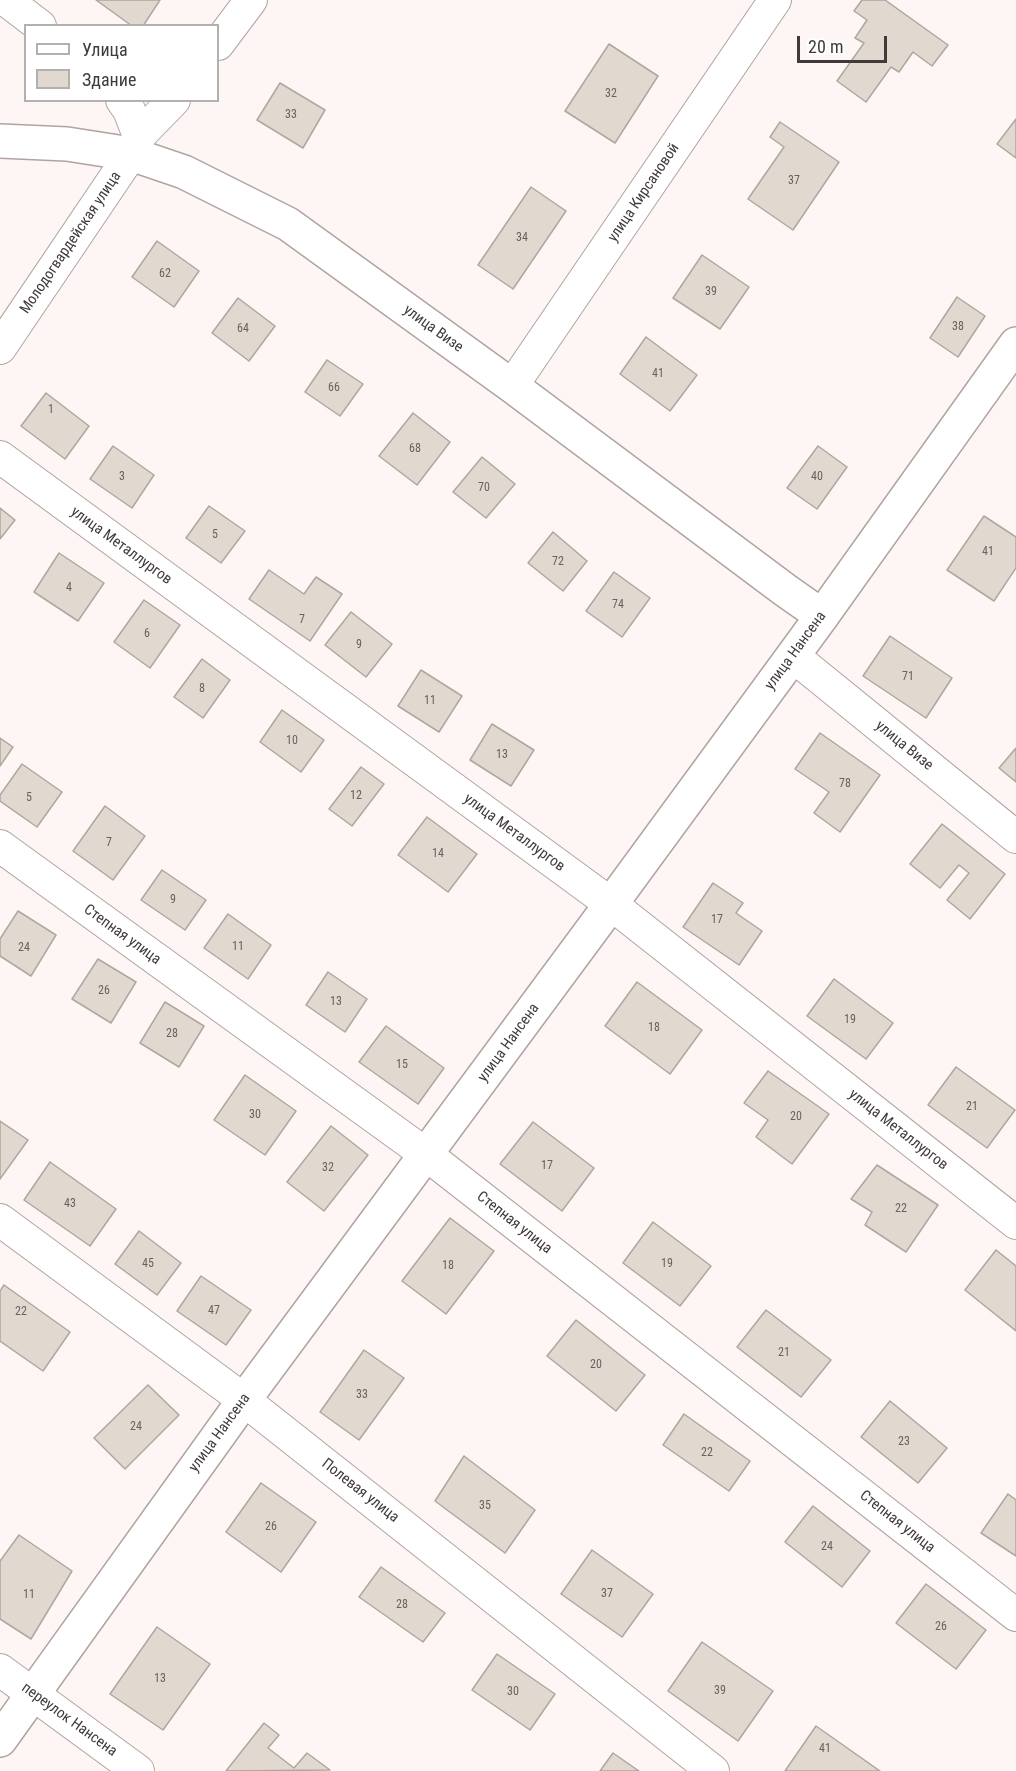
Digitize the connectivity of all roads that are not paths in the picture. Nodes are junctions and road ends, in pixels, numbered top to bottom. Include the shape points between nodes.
1 (6, 0) edge
2 (251, 0) edge
3 (776, 0) edge
4 (37, 24) edge
5 (219, 43) edge
6 (123, 102) edge
7 (172, 102) edge
8 (0, 141) edge
9 (135, 145) junction
10 (1016, 344) edge
11 (0, 348) edge
12 (512, 386) junction
13 (0, 457) edge
14 (822, 616) junction
15 (793, 656) junction
16 (1016, 837) edge
17 (0, 846) edge
18 (611, 904) junction
19 (427, 1155) junction
20 (0, 1220) edge
21 (1016, 1223) edge
22 (244, 1400) junction
23 (1016, 1614) edge
24 (0, 1670) edge
25 (34, 1694) junction
26 (0, 1740) edge
27 (138, 1771) edge
28 (713, 1771) edge

1 - 4 street
2 - 5 street
3 - 12 street, улица Кирсановой
6 - 9 street via 129,110
7 - 9 street, Молодогвардейская улица
8 - 9 main road, улица Визе
9 - 11 street, Молодогвардейская улица
9 - 12 main road, улица Визе via 288,225
10 - 14 main road, улица Нансена
12 - 14 main road, улица Визе
13 - 18 street, улица Металлургов
14 - 15 main road, улица Нансена
15 - 16 street, улица Визе
15 - 18 main road, улица Нансена
17 - 19 street, Степная улица
18 - 19 main road, улица Нансена
18 - 21 street, улица Металлургов
19 - 22 main road, улица Нансена
19 - 23 street, Степная улица
20 - 22 street, Полевая улица
22 - 25 main road, улица Нансена
22 - 28 street, Полевая улица
24 - 25 street, переулок Нансена
25 - 26 main road, улица Нансена
25 - 27 street, переулок Нансена

